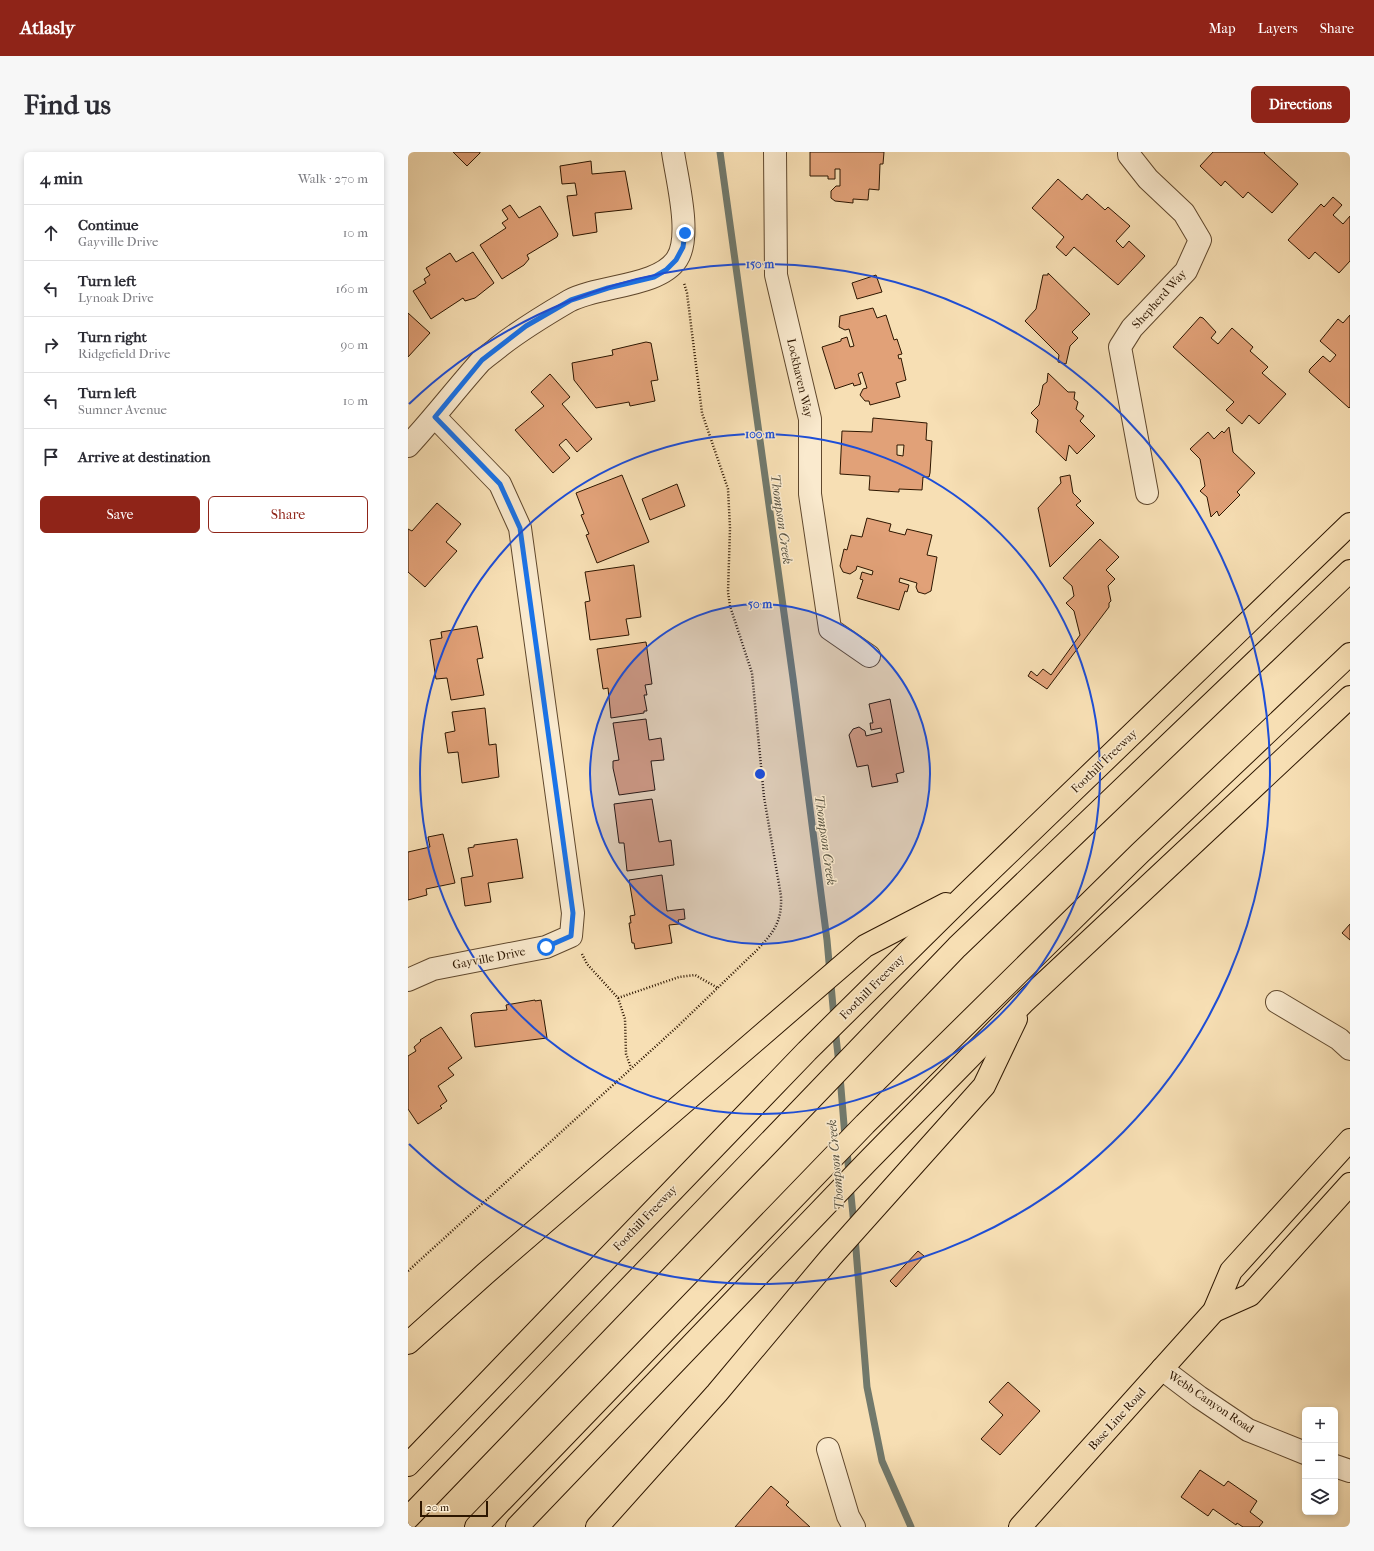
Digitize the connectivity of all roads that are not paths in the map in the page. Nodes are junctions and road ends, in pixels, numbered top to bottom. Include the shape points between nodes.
1 (673, 152) edge
2 (775, 152) edge
3 (1129, 152) edge
4 (435, 417) junction
5 (408, 446) edge
6 (1148, 493) dead end
7 (1350, 524) edge
8 (1350, 571) edge
9 (1350, 654) edge
10 (869, 656) dead end
11 (1350, 697) edge
12 (965, 895) junction
13 (408, 980) edge
14 (1277, 1002) dead end
15 (1023, 1003) junction
16 (1350, 1049) edge
17 (1350, 1140) edge
18 (1350, 1184) edge
19 (1214, 1311) junction
20 (408, 1343) edge
21 (1162, 1369) junction
22 (828, 1449) dead end
23 (1302, 1453) edge
24 (408, 1465) edge
25 (1338, 1467) edge
26 (1350, 1471) edge
27 (408, 1518) edge
28 (476, 1527) edge
29 (517, 1527) edge
30 (597, 1527) edge
31 (854, 1527) edge
32 (1020, 1527) edge

1 - 4 street via 685,233 683,247 676,260 654,277 571,300 526,326 482,360
2 - 10 street, Lockhaven Way via 776,275 810,419 810,494 830,629
3 - 6 street, Shepherd Way via 1129,156 1148,179 1184,213 1200,240 1186,271 1132,328 1120,347
4 - 5 street
4 - 13 street, Gayville Drive via 500,484 520,528 573,913 571,936 546,947 433,969
7 - 12 main road, Foothill Freeway
8 - 27 main road via 956,947
9 - 28 main road via 1140,854 865,1124
11 - 15 main road
12 - 20 main road via 865,946
12 - 24 main road, Foothill Freeway via 807,1051
14 - 16 street via 1339,1039
15 - 29 main road
15 - 30 main road via 984,1086 831,1257 717,1393
17 - 19 main road, Base Line Road via 1231,1271
18 - 19 main road, Base Line Road via 1250,1295
19 - 21 main road, Base Line Road
21 - 23 street, Webb Canyon Road via 1248,1430
21 - 32 main road, Base Line Road
22 - 31 street via 848,1516
25 - 26 street

